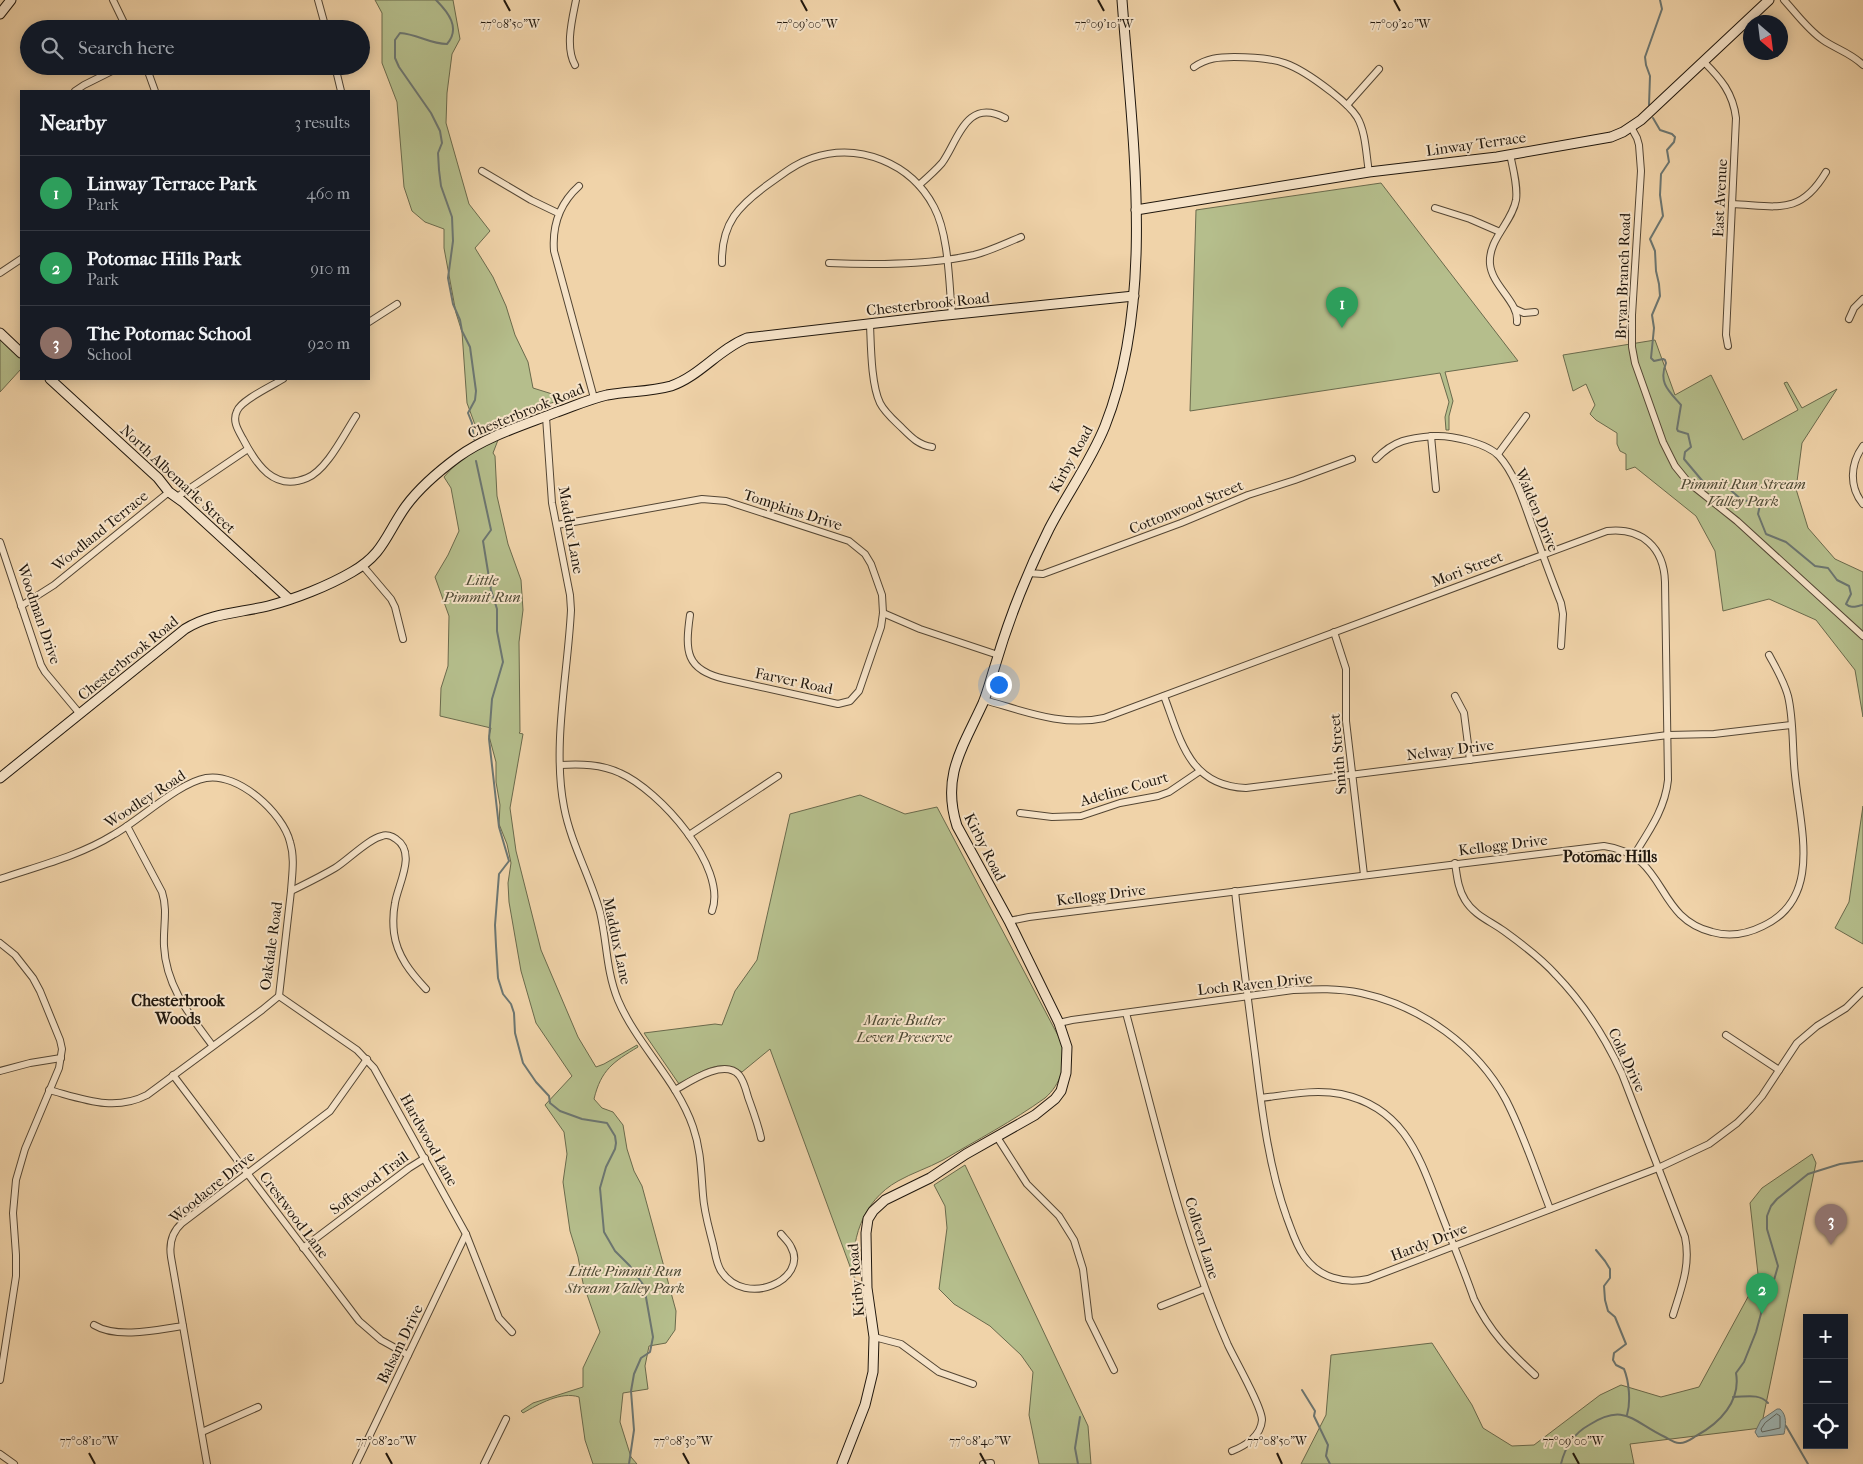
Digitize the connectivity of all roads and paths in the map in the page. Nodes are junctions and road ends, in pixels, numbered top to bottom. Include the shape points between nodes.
1 (11, 0) edge
2 (113, 0) edge
3 (318, 0) edge
4 (576, 0) edge
5 (1122, 0) edge
6 (1769, 0) edge
7 (1784, 0) edge
8 (0, 14) edge
9 (123, 20) edge
10 (324, 20) edge
11 (1704, 62) junction
12 (574, 65) dead end
13 (1863, 65) edge
14 (1194, 67) dead end
15 (1379, 69) dead end
16 (104, 75) edge
17 (149, 75) edge
18 (337, 75) edge
19 (76, 90) edge
20 (155, 90) edge
21 (341, 90) edge
22 (1347, 105) junction
23 (1005, 118) dead end
24 (1631, 127) junction
25 (1510, 154) junction
26 (482, 171) dead end
27 (1369, 172) junction
28 (1826, 172) dead end
29 (919, 184) junction
30 (579, 186) dead end
31 (1732, 204) junction
32 (1435, 208) dead end
33 (1136, 210) junction
34 (558, 213) junction
35 (1500, 232) junction
36 (1021, 237) dead end
37 (946, 259) junction
38 (20, 260) edge
39 (722, 263) dead end
40 (829, 263) dead end
41 (0, 272) edge
42 (1134, 296) junction
43 (1863, 299) edge
44 (397, 304) dead end
45 (1514, 308) junction
46 (1535, 312) dead end
47 (952, 315) junction
48 (1848, 319) dead end
49 (370, 321) edge
50 (1517, 322) dead end
51 (870, 325) junction
52 (0, 333) edge
53 (1728, 346) dead end
54 (20, 352) edge
55 (51, 380) edge
56 (281, 380) edge
57 (594, 398) junction
58 (356, 416) dead end
59 (546, 416) junction
60 (1526, 416) dead end
61 (1431, 436) junction
62 (1863, 446) edge
63 (932, 447) dead end
64 (248, 448) junction
65 (1498, 454) junction
66 (1352, 459) dead end
67 (1376, 459) dead end
68 (1436, 489) dead end
69 (173, 494) junction
70 (1863, 504) edge
71 (557, 524) junction
72 (0, 542) edge
73 (1542, 554) junction
74 (363, 566) junction
75 (1028, 573) junction
76 (289, 599) junction
77 (21, 606) junction
78 (883, 614) junction
79 (690, 615) dead end
80 (1334, 632) junction
81 (1863, 636) edge
82 (403, 639) dead end
83 (1560, 646) dead end
84 (998, 655) junction
85 (1768, 655) dead end
86 (1164, 696) junction
87 (1455, 696) dead end
88 (984, 700) junction
89 (80, 714) junction
90 (1791, 725) junction
91 (1668, 735) junction
92 (1470, 760) junction
93 (560, 765) junction
94 (1200, 771) junction
95 (1352, 775) junction
96 (778, 776) dead end
97 (0, 778) edge
98 (1020, 813) dead end
99 (127, 826) junction
100 (689, 836) junction
101 (1634, 855) junction
102 (1455, 864) junction
103 (1364, 875) junction
104 (0, 879) edge
105 (1235, 891) junction
106 (290, 892) junction
107 (712, 911) dead end
108 (1009, 921) junction
109 (0, 942) edge
110 (426, 989) dead end
111 (1863, 991) edge
112 (279, 996) junction
113 (1248, 996) junction
114 (1126, 1013) junction
115 (1059, 1023) junction
116 (1726, 1035) dead end
117 (212, 1045) junction
118 (62, 1058) junction
119 (367, 1059) junction
120 (1779, 1070) junction
121 (0, 1071) edge
122 (173, 1075) junction
123 (49, 1090) junction
124 (675, 1090) junction
125 (1261, 1098) junction
126 (997, 1137) junction
127 (762, 1138) dead end
128 (425, 1158) junction
129 (1658, 1168) junction
130 (247, 1174) junction
131 (1550, 1209) junction
132 (466, 1234) junction
133 (780, 1234) dead end
134 (1454, 1246) junction
135 (303, 1248) junction
136 (1204, 1289) junction
137 (1161, 1306) dead end
138 (1673, 1315) dead end
139 (94, 1325) dead end
140 (183, 1326) junction
141 (512, 1332) dead end
142 (874, 1337) junction
143 (408, 1355) junction
144 (1114, 1370) dead end
145 (1535, 1375) dead end
146 (0, 1380) edge
147 (973, 1384) dead end
148 (258, 1407) dead end
149 (506, 1419) dead end
150 (202, 1432) junction
151 (1232, 1451) dead end
152 (0, 1454) edge
153 (991, 1463) edge
154 (14, 1464) edge
155 (207, 1464) edge
156 (356, 1464) edge
157 (484, 1464) edge
158 (842, 1464) edge
159 (983, 1464) edge

1 - 8 street
2 - 9 street
3 - 10 street
4 - 12 street via 570,47
5 - 33 street, Kirby Road
6 - 11 street, Linway Terrace
7 - 13 street via 1813,32
11 - 24 street, Linway Terrace
11 - 31 street, East Avenue via 1727,87 1735,108
14 - 22 street via 1215,58 1284,62
15 - 22 street
16 - 19 street
17 - 20 street
18 - 21 street
22 - 27 street via 1362,127
23 - 29 street via 993,113 973,117 958,132 941,164
24 - 25 street, Linway Terrace via 1601,140
24 - 81 street, Bryan Branch Road via 1639,145 1641,171 1632,347 1663,442 1675,466 1688,482
25 - 27 street, Linway Terrace
25 - 35 street via 1516,200
26 - 34 street
27 - 33 street, Linway Terrace
28 - 31 street via 1809,196 1792,204
29 - 37 street via 939,219
29 - 39 street via 900,168 869,155 837,152 811,158 794,166 741,205 726,233
30 - 34 street
31 - 53 street, East Avenue
32 - 35 street via 1470,218
33 - 42 street, Kirby Road
34 - 57 street via 554,251
35 - 45 street via 1491,254 1492,272
36 - 37 street via 975,255
37 - 40 street via 894,264
37 - 47 street
38 - 41 street
42 - 47 street, Chesterbrook Road
42 - 75 street, Kirby Road via 1130,336 1105,426
43 - 48 street
44 - 49 street
45 - 46 street via 1524,313
45 - 50 street
47 - 51 street, Chesterbrook Road
51 - 57 street, Chesterbrook Road via 747,338 727,348 693,375 670,386
51 - 63 street via 873,370 880,403 913,440
52 - 54 street
55 - 69 street, North Albemarle Street
56 - 64 street via 237,410 235,422
57 - 59 street, Chesterbrook Road
58 - 64 street via 321,468 308,478 282,480 267,473 260,468
59 - 71 street, Maddux Lane via 550,488
59 - 74 street, Chesterbrook Road via 479,444 438,473 416,494 377,554
60 - 65 street
61 - 65 street via 1463,439
61 - 67 street via 1387,447
61 - 68 street
62 - 70 street via 1855,460 1852,478
64 - 69 street, Woodland Terrace
65 - 73 street, Walden Drive via 1515,481
66 - 75 street, Cottonwood Street via 1042,574
69 - 76 street, North Albemarle Street
69 - 77 street, Woodland Terrace via 54,585
71 - 78 street, Tompkins Drive via 690,500 726,502 839,537 858,548 876,575
71 - 93 street, Maddux Lane via 571,610
72 - 77 street, Woodman Drive
73 - 80 street, Mori Street
73 - 83 street, Walden Drive via 1561,603
73 - 91 street, Mori Street via 1615,530 1643,538 1657,551 1664,569
74 - 76 street, Chesterbrook Road
74 - 82 street via 396,607
75 - 84 street, Kirby Road
76 - 89 street, Chesterbrook Road via 195,623
77 - 89 street, Woodman Drive via 45,672
78 - 79 street, Farver Road via 859,691 850,701 838,704 712,676 702,671 688,653
78 - 84 street
80 - 86 street, Mori Street
80 - 95 street, Smith Street via 1346,669 1346,721
84 - 88 street, Kirby Road
85 - 90 street, Kellogg Drive via 1784,683
86 - 88 street, Mori Street via 1104,718 1078,722 1055,720
86 - 94 street, Nelway Drive via 1183,748
87 - 92 street via 1466,721
88 - 108 street, Kirby Road via 957,758 951,801 962,837
89 - 97 street, Chesterbrook Road
90 - 91 street, Nelway Drive via 1714,734
90 - 101 street, Kellogg Drive via 1804,865 1794,898 1779,916 1745,933 1724,934 1701,928 1682,917 1651,872
91 - 92 street, Nelway Drive
91 - 101 street, Mori Street via 1667,793 1658,816
92 - 95 street, Nelway Drive
93 - 100 street via 595,765 621,773 665,806
93 - 124 street, Maddux Lane via 568,825 600,914 608,967 617,998
94 - 95 street, Nelway Drive via 1225,785 1241,788
94 - 98 street, Adeline Court via 1169,792 1081,816
95 - 103 street, Smith Street
96 - 100 street
99 - 104 street, Woodley Road via 84,850
99 - 106 street, Woodley Road via 200,779 219,777 236,782 269,809 287,833 292,854
99 - 117 street via 165,902 164,956 172,984 186,1010
100 - 107 street via 715,891
101 - 102 street, Kellogg Drive via 1614,847 1594,846
102 - 103 street, Kellogg Drive
102 - 129 street, Cola Drive via 1460,891 1470,907 1538,957 1561,980 1600,1031 1620,1070
103 - 105 street, Kellogg Drive
105 - 108 street, Kellogg Drive
105 - 113 street, Hardy Drive
106 - 110 street, Oakdale Road via 334,868 380,836 396,839 406,857 394,906 394,934 402,958
106 - 112 street, Oakdale Road
108 - 115 street, Kirby Road
109 - 118 street via 23,964 40,991 60,1040
111 - 120 street, Hardy Drive via 1846,1008 1807,1034 1788,1054
112 - 117 street, Oakdale Road
112 - 119 street, Hardwood Lane
113 - 114 street, Loch Raven Drive
113 - 125 street, Hardy Drive
113 - 131 street, Loch Raven Drive via 1318,989 1360,993 1400,1005 1437,1025 1468,1050 1501,1093 1514,1116
114 - 115 street, Loch Raven Drive
114 - 136 street, Colleen Lane via 1187,1240
115 - 126 street, Kirby Road via 1067,1047 1066,1073 1060,1090 1055,1099 1035,1115
116 - 120 street
117 - 122 street, Oakdale Road
118 - 121 street
118 - 123 street
119 - 128 street, Hardwood Lane
119 - 130 street, Woodacre Drive via 330,1111
120 - 129 street, Hardy Drive via 1750,1110 1723,1134 1694,1152
122 - 123 street, Oakdale Road via 147,1095 127,1103 104,1104
122 - 130 street, Crestwood Lane
123 - 146 street via 24,1150 16,1180 13,1213 16,1276
124 - 127 street via 703,1074 735,1072 744,1085
124 - 133 street, Maddux Lane via 697,1140 707,1220 720,1270 730,1281 744,1288 774,1285 788,1272 794,1256 792,1247
125 - 134 street via 1327,1092 1356,1098 1381,1112 1403,1131 1418,1154
125 - 134 street, Hardy Drive via 1268,1150 1281,1202 1298,1246 1318,1271 1338,1280 1358,1281
126 - 142 street, Kirby Road via 930,1178 885,1200 873,1211 866,1227 866,1263
126 - 144 street via 1027,1184 1059,1216 1074,1240 1083,1269 1089,1319
128 - 132 street, Hardwood Lane
128 - 135 street, Softwood Trail
129 - 131 street, Hardy Drive
129 - 138 street, Cola Drive via 1687,1249 1687,1268
130 - 135 street, Crestwood Lane
130 - 140 street, Woodacre Drive via 182,1223 172,1238 170,1252
131 - 134 street, Hardy Drive
132 - 141 street, Hardwood Lane via 497,1314
132 - 143 street, Balsam Drive
134 - 145 street via 1474,1299 1491,1329 1512,1355
135 - 143 street, Crestwood Lane via 366,1328
136 - 137 street
136 - 151 street, Colleen Lane via 1261,1413 1260,1426 1253,1438
139 - 140 street via 114,1332
140 - 150 street, Woodacre Drive
142 - 147 street via 901,1344 939,1372
142 - 158 street, Kirby Road via 870,1389
143 - 156 street, Balsam Drive
148 - 150 street
149 - 157 street
150 - 155 street, Woodacre Drive
152 - 154 street
153 - 159 street

